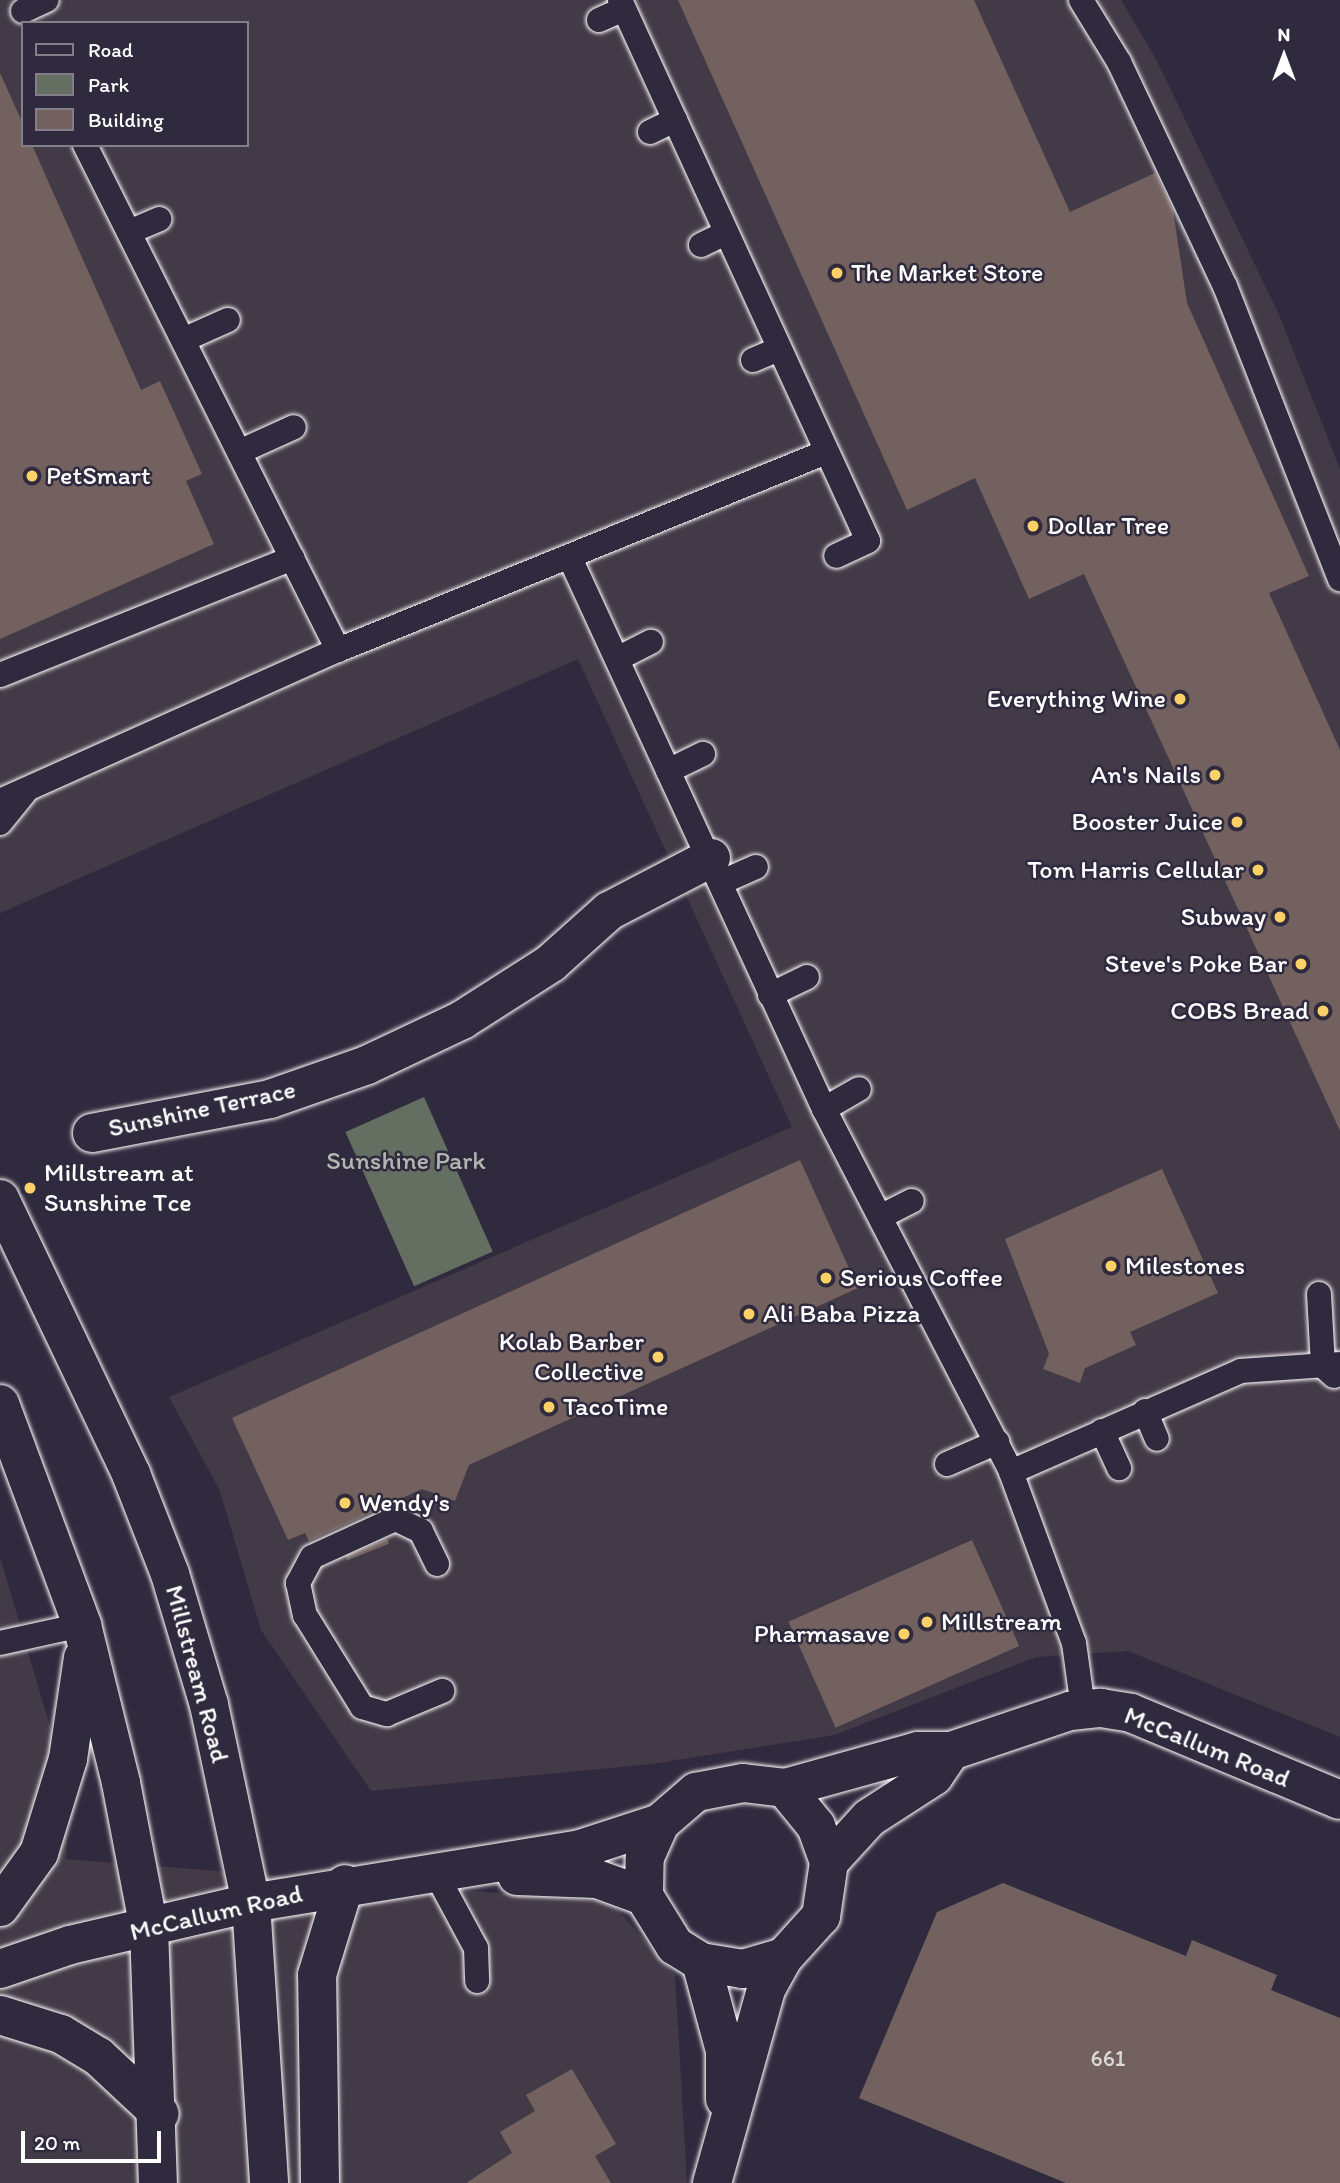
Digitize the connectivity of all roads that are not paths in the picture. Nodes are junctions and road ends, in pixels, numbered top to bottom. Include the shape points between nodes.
1 (47, 0) edge
2 (1081, 0) edge
3 (622, 4) edge
4 (23, 11) edge
5 (599, 20) dead end
6 (675, 120) junction
7 (650, 132) dead end
8 (86, 147) edge
9 (159, 219) dead end
10 (129, 232) junction
11 (726, 233) junction
12 (701, 245) dead end
13 (228, 320) dead end
14 (183, 340) junction
15 (779, 349) junction
16 (753, 360) dead end
17 (294, 427) dead end
18 (239, 452) junction
19 (826, 452) junction
20 (836, 556) dead end
21 (292, 558) junction
22 (570, 558) junction
23 (1340, 579) edge
24 (651, 642) dead end
25 (338, 650) junction
26 (617, 659) junction
27 (0, 675) edge
28 (703, 754) dead end
29 (668, 771) junction
30 (0, 788) edge
31 (28, 789) junction
32 (0, 801) edge
33 (0, 823) edge
34 (756, 867) dead end
35 (716, 870) junction
36 (807, 977) dead end
37 (770, 995) junction
38 (859, 1089) dead end
39 (824, 1109) junction
40 (92, 1133) dead end
41 (0, 1199) edge
42 (912, 1202) dead end
43 (884, 1215) junction
44 (1319, 1294) dead end
45 (1334, 1370) edge
46 (0, 1404) edge
47 (1145, 1411) junction
48 (1102, 1430) junction
49 (1157, 1439) dead end
50 (997, 1442) junction
51 (947, 1464) dead end
52 (1119, 1468) dead end
53 (1011, 1472) junction
54 (437, 1564) dead end
55 (84, 1632) junction
56 (0, 1643) edge
57 (442, 1690) dead end
58 (1083, 1708) junction
59 (951, 1751) junction
60 (785, 1788) junction
61 (1340, 1800) edge
62 (660, 1823) junction
63 (830, 1862) junction
64 (435, 1872) junction
65 (345, 1884) junction
66 (644, 1896) junction
67 (251, 1903) junction
68 (0, 1907) edge
69 (149, 1928) junction
70 (784, 1957) junction
71 (701, 1962) junction
72 (0, 1969) edge
73 (477, 1981) dead end
74 (0, 2015) edge
75 (160, 2114) junction
76 (716, 2172) edge
77 (158, 2183) edge
78 (269, 2183) edge
79 (320, 2183) edge

1 - 4 lane
2 - 23 lane via 1119,62 1225,286
3 - 5 lane
3 - 6 lane
6 - 7 lane
6 - 11 lane
8 - 10 lane
9 - 10 lane
10 - 14 lane
11 - 12 lane
11 - 15 lane
13 - 14 lane
14 - 18 lane
15 - 16 lane
15 - 19 lane
17 - 18 lane
18 - 21 lane
19 - 20 lane via 867,541
19 - 22 lane
21 - 25 lane
21 - 27 lane
22 - 25 lane
22 - 26 lane
24 - 26 lane
25 - 31 lane
26 - 29 lane
28 - 29 lane
29 - 35 lane
30 - 31 lane
31 - 32 lane
31 - 33 lane
34 - 35 lane
35 - 37 lane
35 - 40 street, Sunshine Terrace via 609,911 551,963 462,1020 367,1065 270,1098
36 - 37 lane
37 - 39 lane
38 - 39 lane
39 - 43 lane
41 - 67 street, Millstream Road via 131,1474 170,1574 209,1705
42 - 43 lane
43 - 50 lane
44 - 45 lane
45 - 47 lane via 1241,1371
46 - 55 street
47 - 48 lane
47 - 49 lane
48 - 52 lane
48 - 53 lane
50 - 51 lane
50 - 53 lane
53 - 58 lane via 1074,1643
54 - 57 lane via 421,1531 395,1519 312,1557 298,1583 305,1615 362,1707 387,1714
55 - 56 lane
55 - 68 street via 68,1759 43,1841
55 - 69 street
58 - 59 street, McCallum Road
58 - 61 street, McCallum Road via 1130,1713
59 - 60 street, McCallum Road via 918,1751
59 - 63 street via 934,1776 869,1818
60 - 62 street via 743,1783 696,1792
60 - 63 street via 816,1826
62 - 64 street, McCallum Road via 580,1849
62 - 66 street via 645,1857
63 - 70 street via 821,1916
64 - 65 street, McCallum Road
64 - 66 street, McCallum Road via 597,1879
64 - 73 lane via 476,1948
65 - 67 street, McCallum Road
65 - 79 street via 317,1975
66 - 71 street via 675,1946
67 - 69 street, McCallum Road
67 - 78 street, Millstream Road
69 - 72 street, McCallum Road
69 - 75 street
70 - 71 street via 743,1969
70 - 76 street via 766,1989
71 - 76 street via 725,2051
74 - 75 street via 61,2034 99,2057
75 - 77 street

